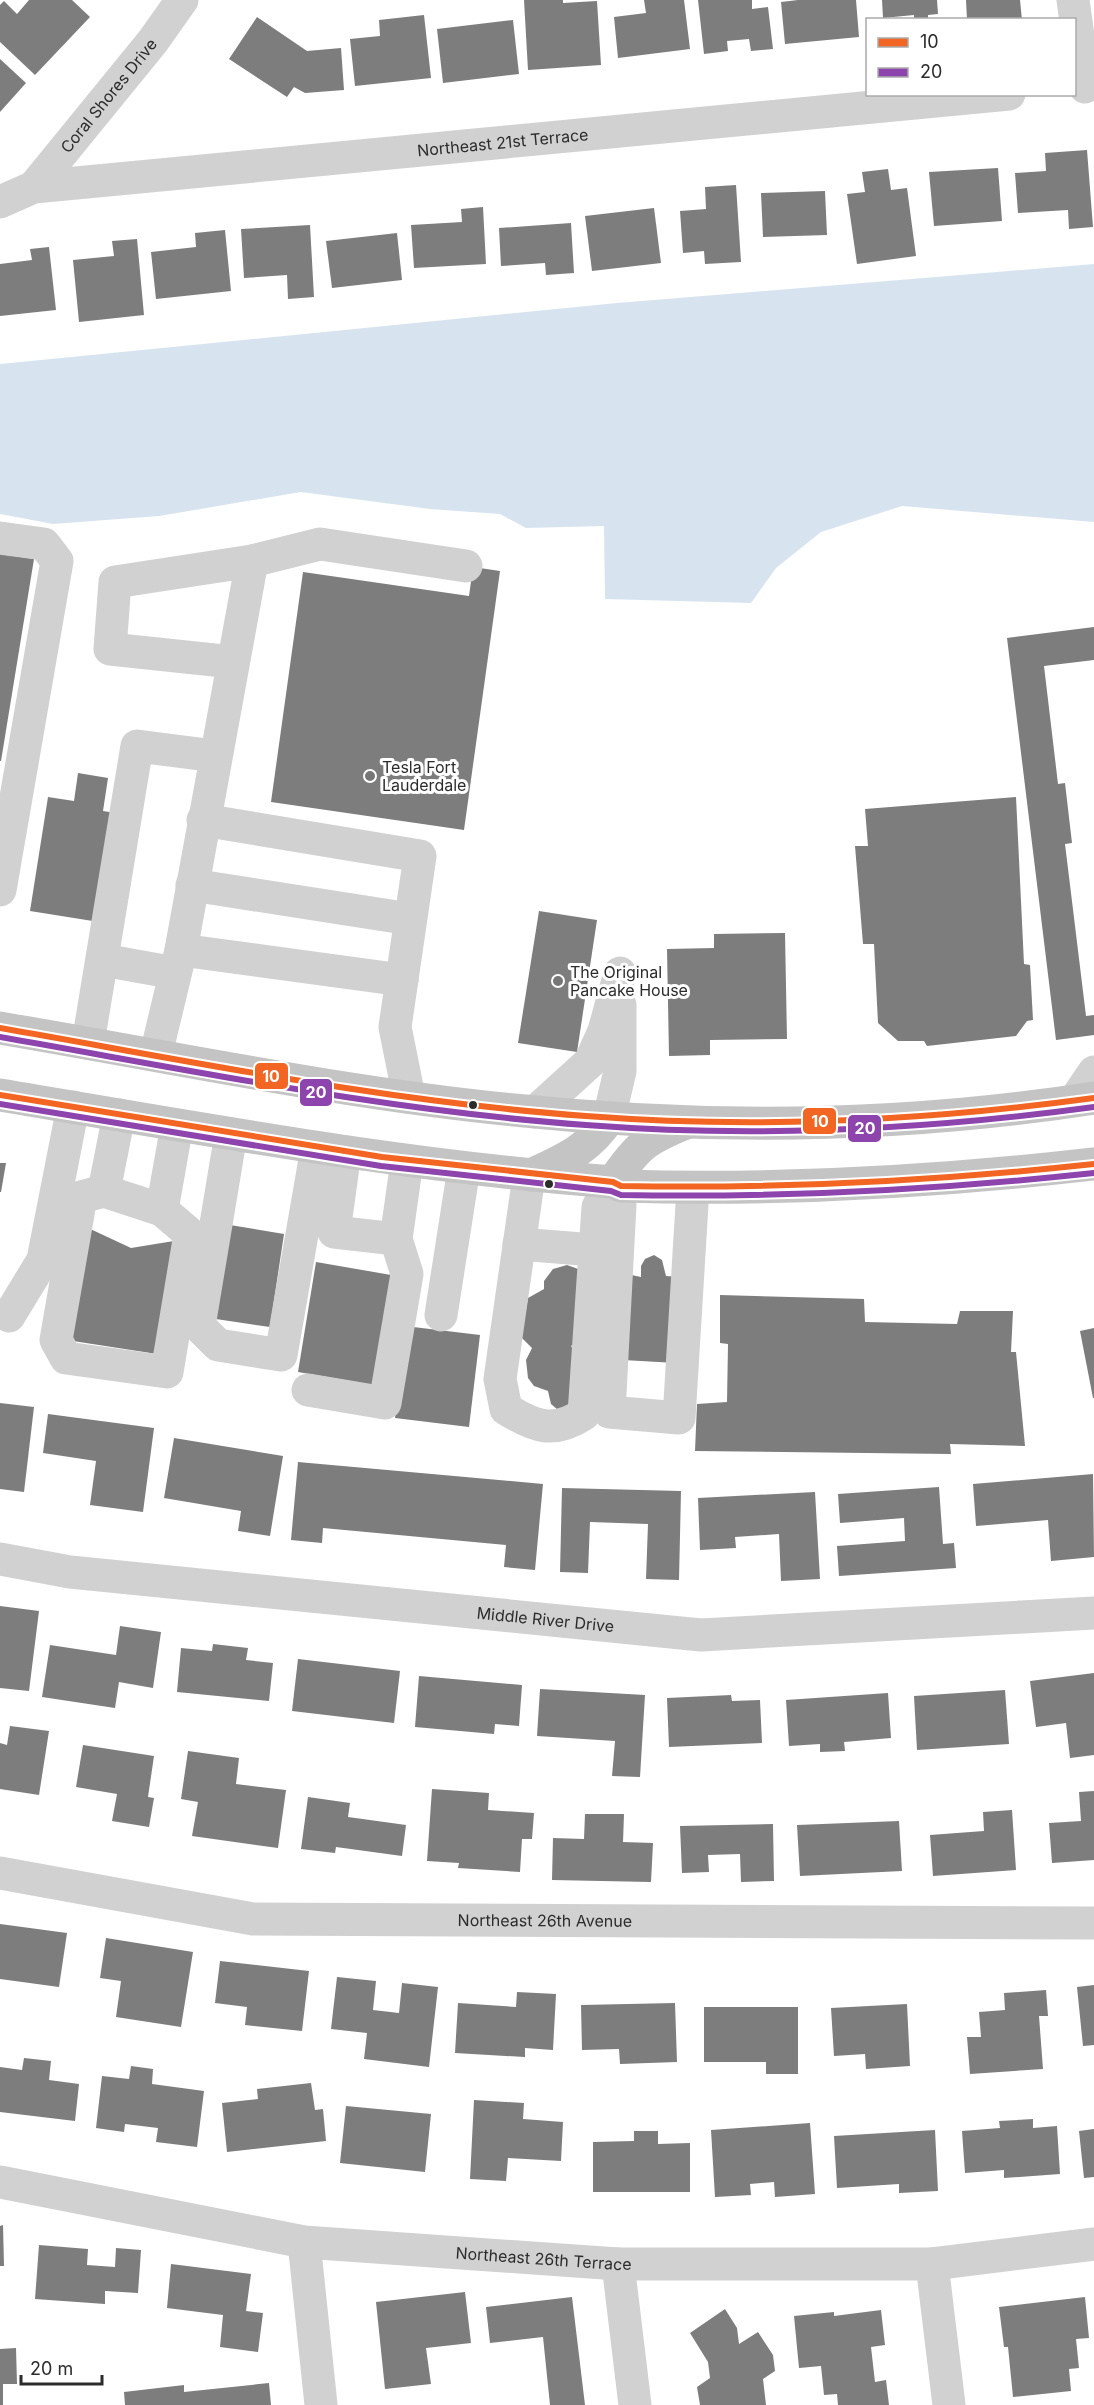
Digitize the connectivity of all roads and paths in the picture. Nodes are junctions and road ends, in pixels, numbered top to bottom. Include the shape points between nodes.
1 (182, 0) edge
2 (1074, 0) edge
3 (1084, 87) edge
4 (988, 96) edge
5 (34, 187) junction
6 (0, 202) edge
7 (0, 538) edge
8 (252, 561) junction
9 (466, 566) dead end
10 (233, 662) junction
11 (215, 756) junction
12 (203, 820) junction
13 (192, 885) junction
14 (0, 890) edge
15 (410, 919) junction
16 (103, 960) junction
17 (178, 961) junction
18 (402, 980) junction
19 (0, 1028) edge
20 (88, 1043) junction
21 (156, 1054) junction
22 (1094, 1072) edge
23 (0, 1095) edge
24 (409, 1097) junction
25 (1084, 1099) edge
26 (73, 1107) junction
27 (536, 1112) junction
28 (119, 1115) junction
29 (609, 1118) junction
30 (691, 1122) junction
31 (177, 1125) junction
32 (231, 1134) junction
33 (331, 1150) junction
34 (407, 1161) junction
35 (1094, 1164) edge
36 (464, 1168) junction
37 (529, 1176) junction
38 (617, 1184) junction
39 (693, 1188) junction
40 (104, 1191) junction
41 (162, 1210) junction
42 (396, 1239) junction
43 (519, 1244) junction
44 (594, 1250) junction
45 (441, 1315) dead end
46 (9, 1316) dead end
47 (308, 1390) dead end
48 (0, 1559) edge
49 (1094, 1613) edge
50 (0, 1873) edge
51 (1094, 1923) edge
52 (0, 2182) edge
53 (304, 2242) junction
54 (1094, 2244) edge
55 (618, 2264) junction
56 (932, 2264) junction
57 (321, 2405) edge
58 (635, 2405) edge
59 (949, 2405) edge

1 - 5 street, Coral Shores Drive
2 - 3 street
4 - 5 street, Northeast 21st Terrace
5 - 6 street, Northeast 21st Terrace
7 - 14 street via 44,544 57,561
8 - 9 street via 320,544
8 - 10 street
8 - 10 street via 115,582 110,649
10 - 11 street
11 - 12 street
11 - 16 street via 137,746
12 - 13 street
12 - 15 street via 420,856
13 - 15 street
13 - 17 street
15 - 18 street
16 - 17 street
16 - 20 street
17 - 18 street
17 - 21 street
18 - 24 street via 395,1027
19 - 20 main road
20 - 21 main road
21 - 24 main road
22 - 25 street
23 - 26 main road
24 - 27 main road
25 - 30 main road via 886,1119
26 - 28 main road
26 - 46 street via 43,1260
27 - 29 main road
27 - 29 street via 590,1062 604,1031 620,973 620,1071
28 - 31 main road
28 - 40 street
29 - 30 main road
29 - 37 main road via 598,1136 574,1155
30 - 38 main road via 653,1136 633,1153
31 - 32 main road
31 - 41 street
32 - 33 main road
32 - 33 street via 199,1326 218,1345 282,1355
33 - 34 main road
33 - 42 street via 334,1232
34 - 36 main road
34 - 42 street
35 - 39 main road via 858,1185
36 - 37 main road
36 - 45 street
37 - 38 main road
37 - 43 street
38 - 39 main road
38 - 39 street via 609,1412 679,1418
38 - 44 street via 598,1207
40 - 41 street
40 - 41 street via 81,1197 56,1340 66,1358 167,1372 190,1234
42 - 47 street via 407,1274 385,1403
43 - 44 street
43 - 44 street via 500,1380 507,1409 531,1424 567,1425 584,1414
48 - 49 street, Middle River Drive via 70,1572 701,1635
50 - 51 street, Northeast 26th Avenue via 253,1919
52 - 53 street, Northeast 26th Terrace
53 - 55 street, Northeast 26th Terrace
53 - 57 street
54 - 56 street, Northeast 26th Terrace
55 - 56 street, Northeast 26th Terrace
55 - 58 street
56 - 59 street

